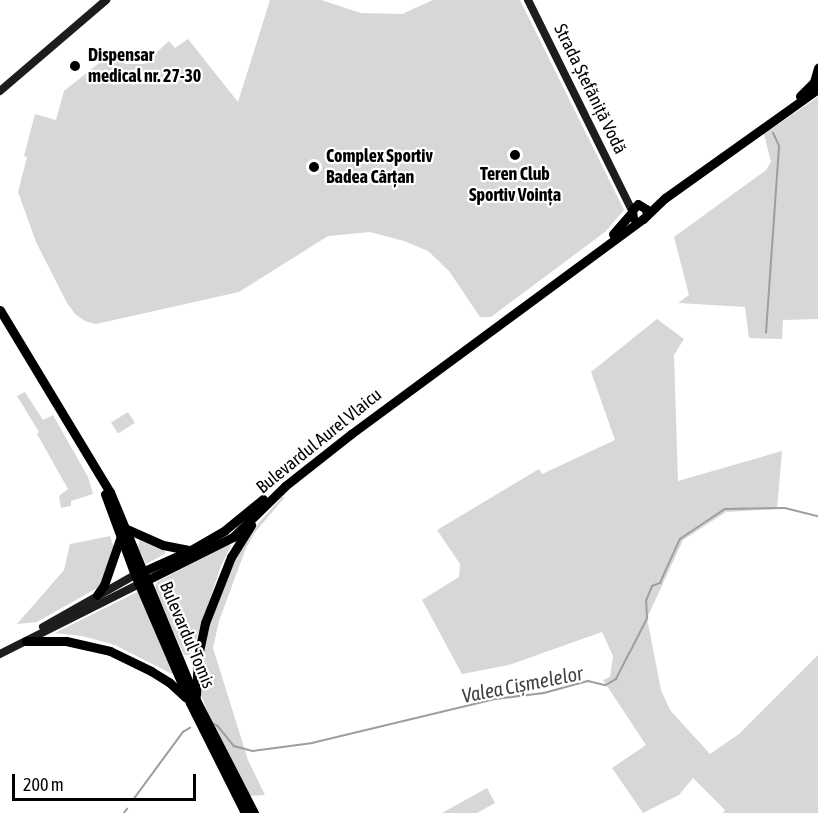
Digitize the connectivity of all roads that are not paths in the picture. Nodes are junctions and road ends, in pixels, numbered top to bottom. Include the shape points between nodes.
1 (106, 0) edge
2 (528, 0) edge
3 (818, 68) edge
4 (818, 89) edge
5 (0, 91) edge
6 (781, 114) junction
7 (665, 198) junction
8 (636, 208) junction
9 (643, 218) junction
10 (0, 310) edge
11 (272, 499) junction
12 (124, 533) junction
13 (191, 550) junction
14 (141, 578) junction
15 (97, 595) junction
16 (26, 641) junction
17 (0, 648) edge
18 (0, 654) edge
19 (193, 702) junction
20 (245, 813) edge
21 (254, 813) edge

1 - 5 street
2 - 8 street, Strada Ștefăniță Vodă via 622,191
3 - 6 main road, Bulevardul Aurel Vlaicu via 814,82
4 - 6 main road, Bulevardul Aurel Vlaicu
6 - 7 main road, Bulevardul Aurel Vlaicu
7 - 8 main road, Bulevardul Aurel Vlaicu
7 - 9 main road, Bulevardul Aurel Vlaicu
8 - 9 main road
8 - 9 main road via 634,218
8 - 13 main road, Bulevardul Aurel Vlaicu via 616,232 343,433 225,530
9 - 11 main road, Bulevardul Aurel Vlaicu via 351,434
10 - 12 main road, Bulevardul Tomis via 95,466
11 - 14 main road, Bulevardul Aurel Vlaicu via 233,537
11 - 19 main road via 240,541 220,582 200,642
12 - 13 main road via 163,546
12 - 14 main road, Bulevardul Tomis
12 - 15 main road
13 - 14 main road, Bulevardul Aurel Vlaicu
14 - 15 street, Bulevardul Aurel Vlaicu
14 - 16 street, Bulevardul Aurel Vlaicu
14 - 19 main road, Bulevardul Tomis
15 - 17 street, Bulevardul Aurel Vlaicu
16 - 18 street, Bulevardul Aurel Vlaicu
16 - 19 main road via 66,640 110,651 161,677
19 - 20 main road, Bulevardul Tomis
19 - 21 main road, Bulevardul Tomis

